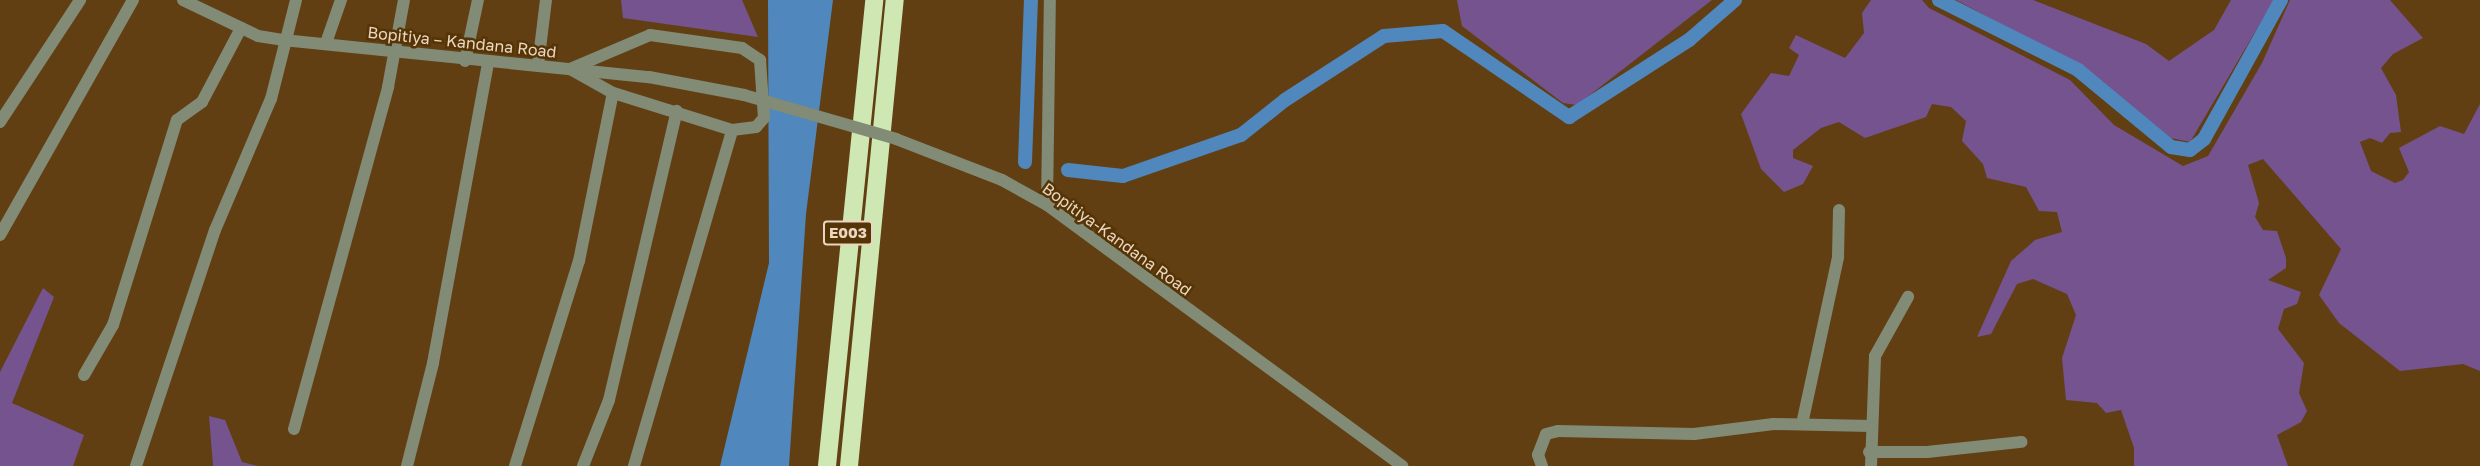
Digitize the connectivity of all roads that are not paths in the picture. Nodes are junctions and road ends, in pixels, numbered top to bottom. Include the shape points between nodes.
1 (80, 0) edge
2 (133, 0) edge
3 (183, 0) edge
4 (296, 0) edge
5 (341, 0) edge
6 (404, 0) edge
7 (478, 0) edge
8 (546, 0) edge
9 (874, 0) edge
10 (895, 0) edge
11 (1050, 0) edge
12 (198, 3) edge
13 (242, 28) junction
14 (283, 40) junction
15 (326, 43) junction
16 (393, 53) junction
17 (465, 61) junction
18 (488, 64) junction
19 (538, 65) junction
20 (570, 69) junction
21 (612, 93) junction
22 (744, 96) joint
23 (676, 111) junction
24 (0, 122) edge
25 (732, 130) junction
26 (1047, 205) junction
27 (1839, 210) dead end
28 (0, 235) edge
29 (1908, 297) dead end
30 (84, 375) dead end
31 (1802, 424) junction
32 (1871, 426) junction
33 (294, 429) dead end
34 (2021, 442) dead end
35 (1869, 452) junction
36 (136, 466) edge
37 (407, 466) edge
38 (515, 466) edge
39 (583, 466) edge
40 (634, 466) edge
41 (827, 466) edge
42 (849, 466) edge
43 (1402, 466) edge
44 (1542, 466) edge
45 (1871, 466) edge

1 - 24 street
2 - 28 street
3 - 12 street, Bopitiya – Kandana Road
4 - 14 street
5 - 15 street
6 - 16 street
7 - 17 street
8 - 19 street
9 - 41 highway, E003
10 - 42 highway, E003
11 - 26 street
12 - 13 street, Bopitiya – Kandana Road
13 - 14 street, Bopitiya – Kandana Road
13 - 30 street via 202,102 177,120 113,325
14 - 15 street, Bopitiya – Kandana Road
14 - 36 street via 271,99 211,241
15 - 16 street, Bopitiya – Kandana Road
16 - 17 street, Bopitiya – Kandana Road
16 - 33 street
17 - 18 street, Bopitiya – Kandana Road
18 - 19 street, Bopitiya – Kandana Road
18 - 37 street via 433,363
19 - 20 street, Bopitiya – Kandana Road
20 - 21 street
20 - 22 street, Bopitiya – Kandana Road via 649,77
20 - 25 street via 650,34 742,48 760,60 766,89 764,118 756,127
21 - 23 street
21 - 38 street via 579,261
22 - 26 street, Bopitiya-Kandana Road, bridge via 896,139 1002,180
23 - 25 street
23 - 39 street via 609,400
25 - 40 street
26 - 43 street, Bopitiya-Kandana Road
27 - 31 street via 1838,257
29 - 32 street via 1875,356
31 - 32 street
31 - 44 street via 1694,434 1558,431 1546,434 1538,455
32 - 35 street
34 - 35 street via 1927,452
35 - 45 street

